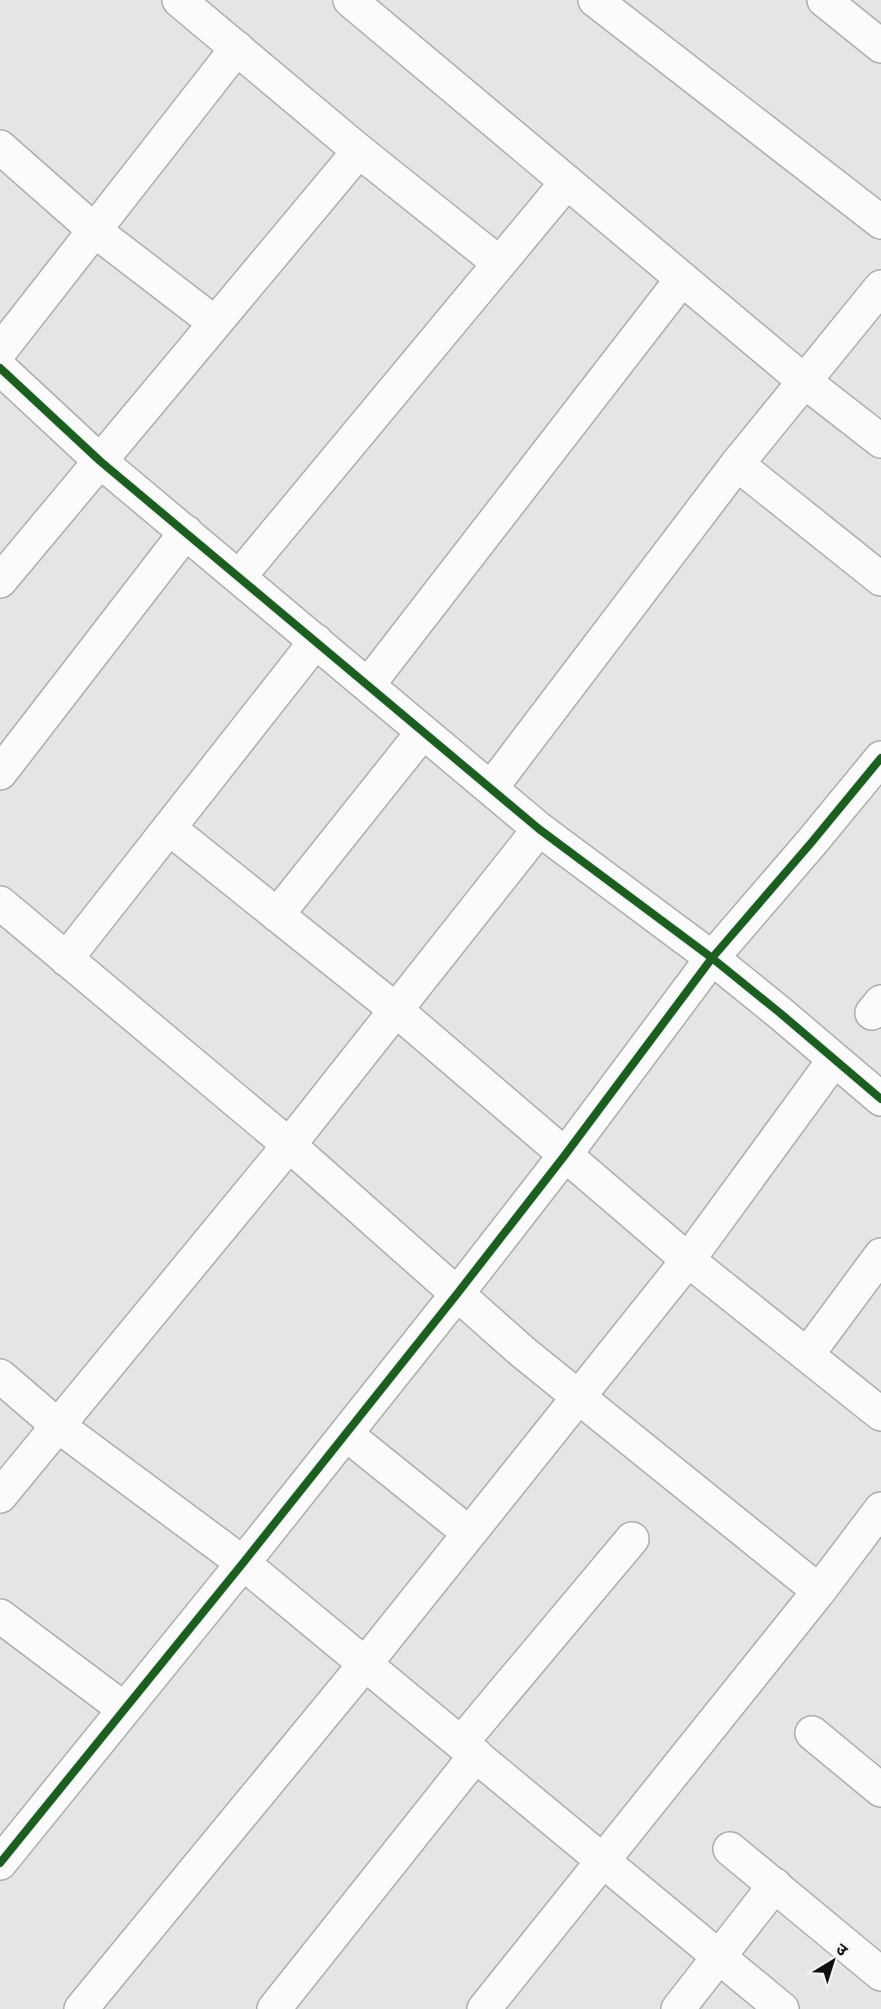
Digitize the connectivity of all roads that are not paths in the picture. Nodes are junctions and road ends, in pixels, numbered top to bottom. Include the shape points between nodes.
1 (179, 0) edge
2 (350, 0) edge
3 (595, 0) edge
4 (824, 0) edge
5 (881, 46) edge
6 (237, 48) junction
7 (0, 147) edge
8 (359, 150) junction
9 (567, 182) junction
10 (881, 222) edge
11 (94, 230) junction
12 (499, 263) junction
13 (682, 279) junction
14 (881, 287) edge
15 (215, 323) junction
16 (0, 351) edge
17 (0, 368) edge
18 (804, 381) junction
19 (881, 441) edge
20 (100, 461) junction
21 (737, 464) junction
22 (186, 532) junction
23 (239, 577) junction
24 (881, 579) edge
25 (0, 581) edge
26 (316, 642) junction
27 (368, 685) junction
28 (423, 732) junction
29 (881, 758) edge
30 (0, 773) edge
31 (491, 788) junction
32 (169, 828) junction
33 (539, 829) junction
34 (0, 903) edge
35 (277, 915) junction
36 (712, 958) junction
37 (66, 959) junction
38 (396, 1010) junction
39 (834, 1060) junction
40 (881, 1100) edge
41 (289, 1144) junction
42 (565, 1155) junction
43 (881, 1255) edge
44 (688, 1260) junction
45 (457, 1294) junction
46 (807, 1355) junction
47 (0, 1376) edge
48 (579, 1396) junction
49 (881, 1414) edge
50 (57, 1425) junction
51 (346, 1434) junction
52 (0, 1496) edge
53 (881, 1509) edge
54 (469, 1533) junction
55 (632, 1539) dead end
56 (243, 1563) junction
57 (819, 1591) junction
58 (0, 1616) edge
59 (365, 1664) junction
60 (124, 1709) junction
61 (812, 1733) dead end
62 (469, 1749) junction
63 (881, 1790) edge
64 (730, 1849) dead end
65 (603, 1859) junction
66 (0, 1863) edge
67 (775, 1885) junction
68 (720, 1957) junction
69 (881, 1974) edge
70 (81, 2009) edge
71 (274, 2009) edge
72 (484, 2009) edge
73 (678, 2009) edge
74 (782, 2009) edge

1 - 6 street
2 - 9 street
3 - 10 street
4 - 5 street
6 - 8 street
6 - 11 street
7 - 11 street
8 - 12 street
8 - 15 street
9 - 12 street
9 - 13 street
11 - 15 street
11 - 16 street
12 - 23 street
13 - 18 street
13 - 27 street
14 - 18 street
15 - 20 street
17 - 20 street
18 - 19 street
18 - 21 street
20 - 22 street
20 - 25 street
21 - 24 street
21 - 31 street
22 - 23 street
22 - 30 street
23 - 26 street
26 - 27 street
26 - 32 street
27 - 28 street
28 - 31 street
28 - 35 street
29 - 36 street
31 - 33 street
32 - 35 street
32 - 37 street
33 - 36 street
33 - 38 street
34 - 37 street
35 - 38 street
36 - 39 street
36 - 42 street
37 - 41 street
38 - 41 street
38 - 42 street
39 - 40 street
39 - 44 street
41 - 45 street
41 - 50 street
42 - 44 street
42 - 45 street
43 - 46 street
44 - 46 street
44 - 48 street
45 - 48 street
45 - 51 street
46 - 49 street
47 - 50 street
48 - 54 street
48 - 57 street
50 - 52 street
50 - 56 street
51 - 54 street
51 - 56 street
53 - 57 street
54 - 59 street
55 - 62 street
56 - 59 street
56 - 60 street
57 - 65 street
58 - 60 street
59 - 62 street
59 - 70 street
60 - 66 street
61 - 63 street
62 - 65 street
62 - 71 street
64 - 67 street
65 - 68 street
65 - 72 street
67 - 68 street
67 - 69 street
68 - 73 street
68 - 74 street

